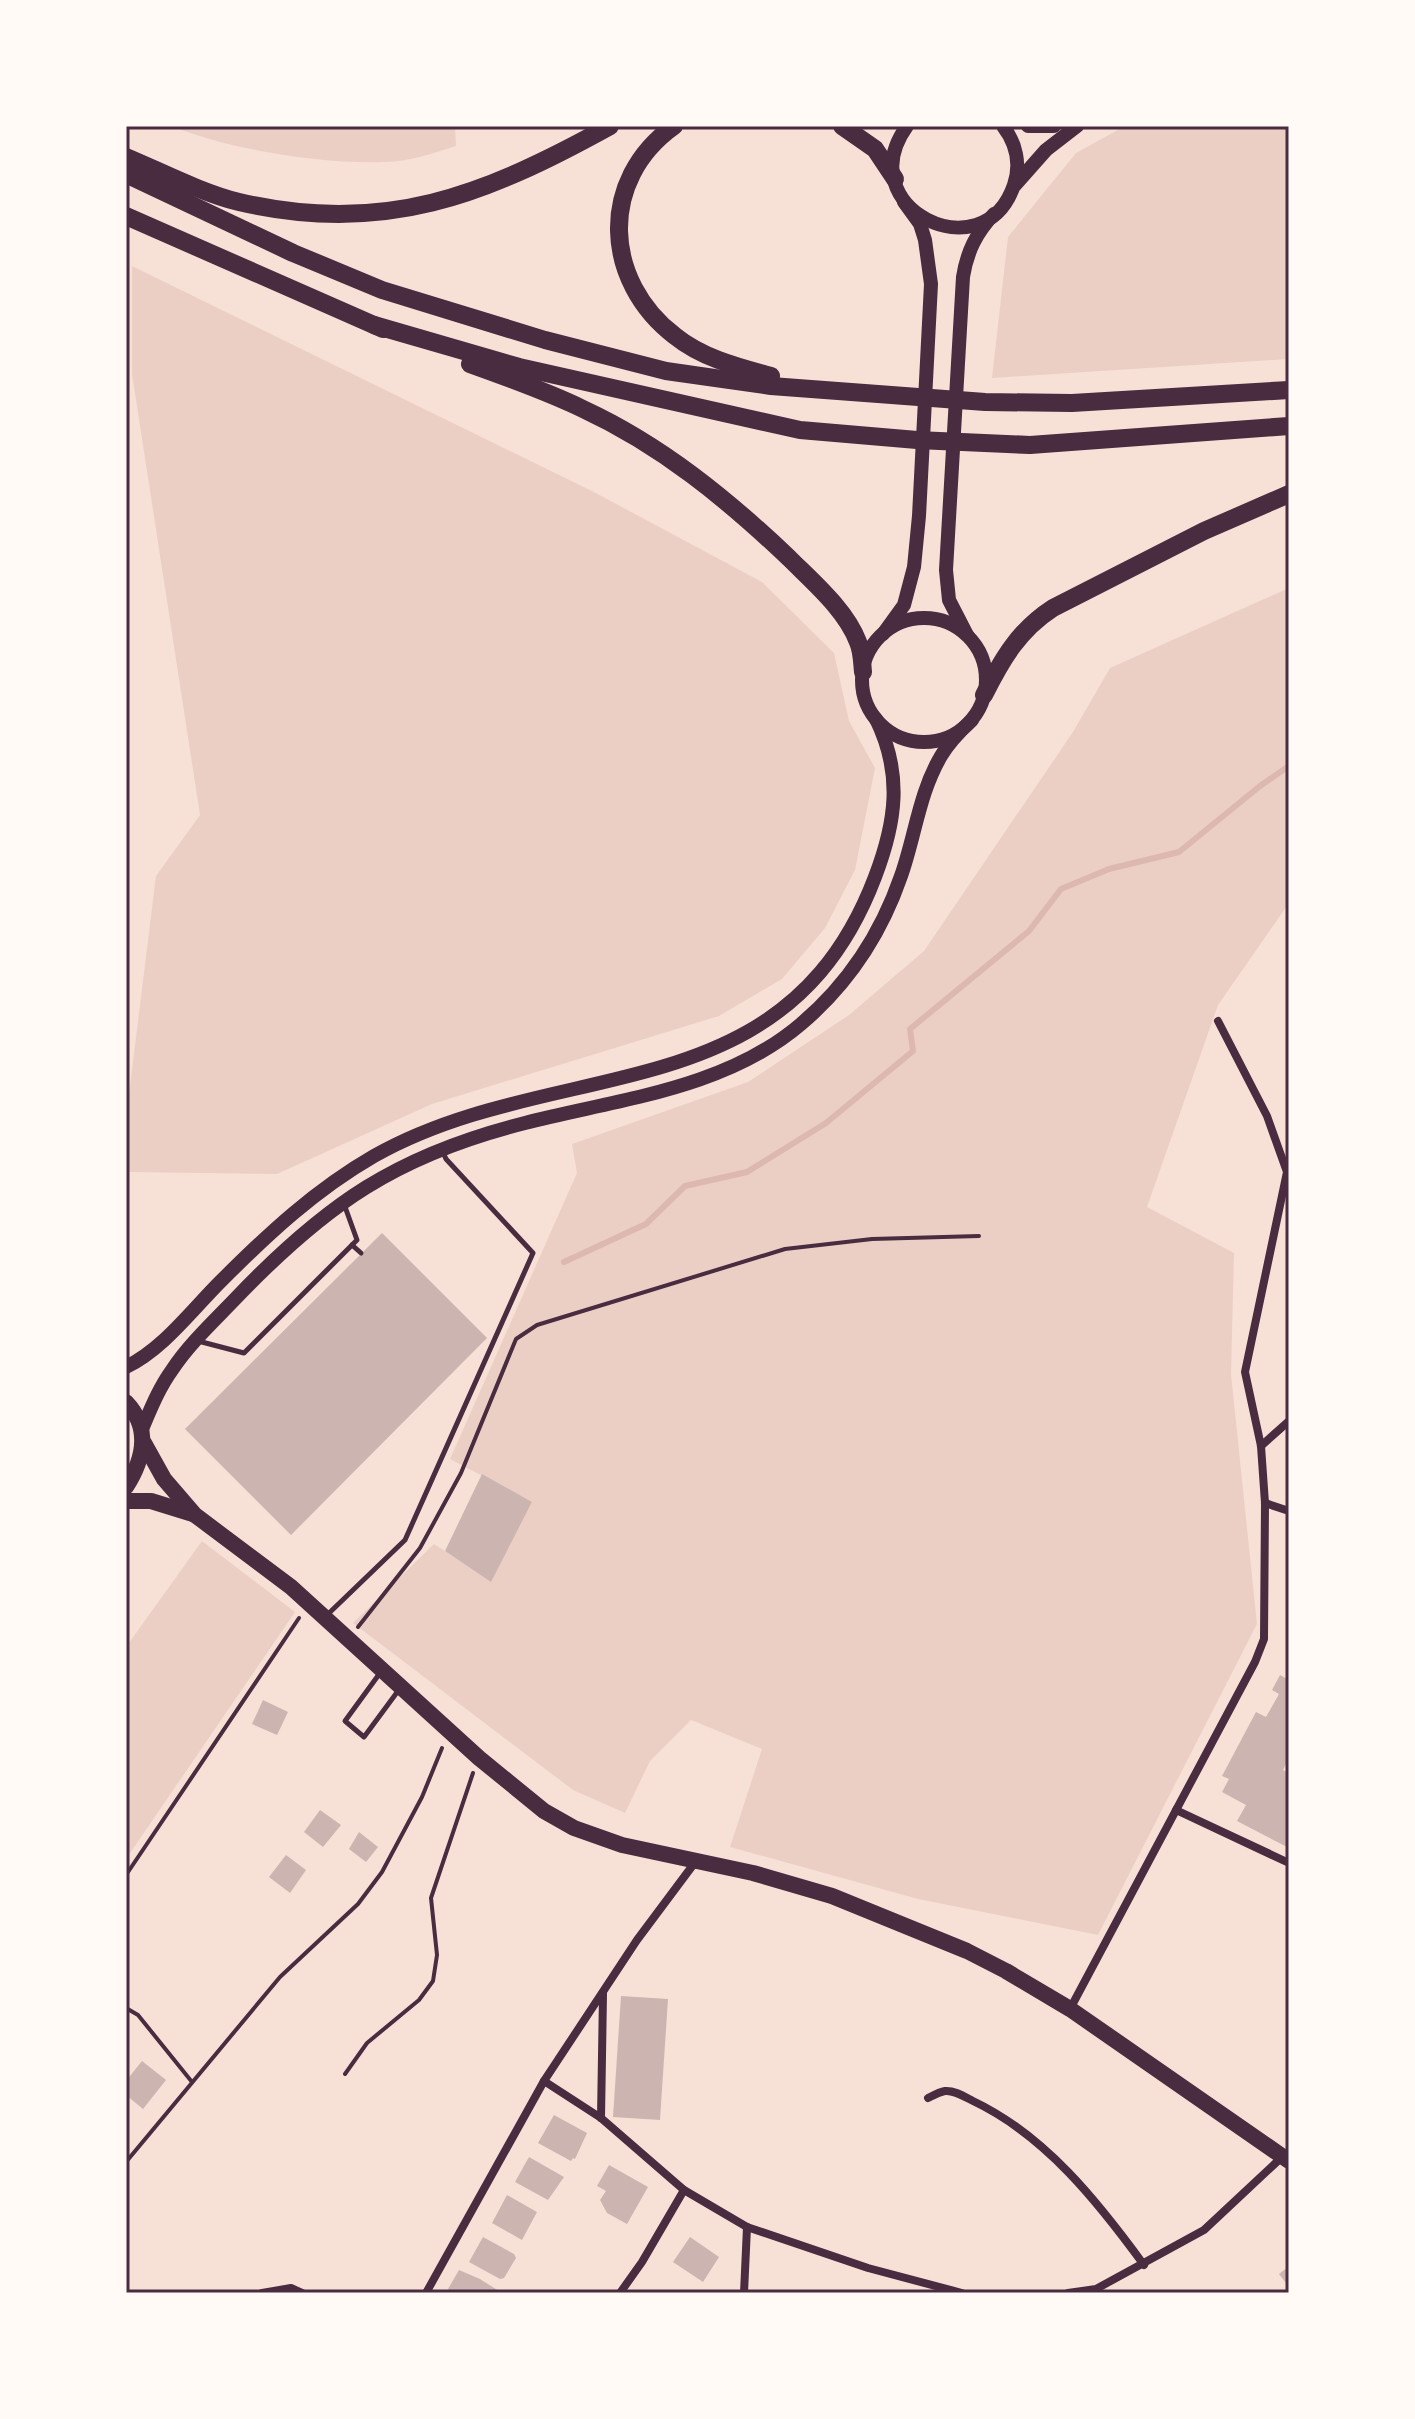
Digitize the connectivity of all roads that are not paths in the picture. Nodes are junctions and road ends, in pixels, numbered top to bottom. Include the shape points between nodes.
1 (610, 126) edge
2 (674, 126) edge
3 (842, 126) edge
4 (907, 126) edge
5 (1003, 126) edge
6 (1028, 126) edge
7 (1054, 126) edge
8 (1077, 126) edge
9 (126, 157) edge
10 (126, 174) edge
11 (895, 179) junction
12 (1013, 188) junction
13 (904, 202) junction
14 (994, 214) junction
15 (126, 216) edge
16 (374, 325) junction
17 (1289, 390) edge
18 (840, 392) junction
19 (1289, 426) edge
20 (1289, 494) edge
21 (883, 634) junction
22 (967, 635) junction
23 (863, 672) junction
24 (984, 695) junction
25 (876, 719) junction
26 (972, 720) junction
27 (1218, 1021) dead end
28 (442, 1148) junction
29 (343, 1201) junction
30 (352, 1245) junction
31 (361, 1253) dead end
32 (197, 1341) junction
33 (126, 1367) edge
34 (126, 1402) edge
35 (1289, 1421) edge
36 (143, 1436) junction
37 (1261, 1446) junction
38 (126, 1487) edge
39 (126, 1501) edge
40 (1265, 1503) junction
41 (1289, 1511) edge
42 (195, 1515) junction
43 (325, 1617) junction
44 (383, 1669) junction
45 (401, 1686) junction
46 (1176, 1810) junction
47 (696, 1861) junction
48 (1289, 1863) edge
49 (603, 1993) junction
50 (1070, 2009) junction
51 (544, 2081) junction
52 (928, 2098) dead end
53 (601, 2118) junction
54 (1286, 2158) edge
55 (684, 2190) junction
56 (747, 2227) junction
57 (1144, 2265) junction
58 (262, 2293) edge
59 (302, 2293) edge
60 (426, 2293) edge
61 (620, 2293) edge
62 (744, 2293) edge
63 (962, 2293) edge
64 (1068, 2293) edge

1 - 9 highway via 501,182 460,197 380,212 307,212 235,201
2 - 18 highway via 640,159 623,194 621,256 631,285 674,336 710,356
3 - 11 highway via 875,149
4 - 11 main road via 894,156
5 - 12 main road via 1015,150
6 - 7 main road
8 - 12 main road via 1033,162
10 - 18 highway via 306,258 464,317 666,371
11 - 13 main road
12 - 14 main road
13 - 14 main road via 923,219 946,227 971,225
13 - 21 main road via 925,240 930,314 911,586
14 - 22 main road via 966,259 961,316 947,588
15 - 16 highway
16 - 19 highway via 519,367 800,430 1030,445
16 - 23 highway via 585,410 679,465 757,528 819,588 852,629
17 - 18 highway via 1072,403
20 - 24 highway via 1204,531 1037,618 1011,645
21 - 22 main road via 919,618 945,621
21 - 23 main road
22 - 24 main road via 982,656
23 - 25 main road via 864,697
24 - 26 main road
25 - 26 main road via 901,738 916,741 947,738
25 - 33 main road via 889,747 895,783 879,867 841,944 784,1007 738,1039 686,1061 464,1117 377,1155 298,1208 154,1349
26 - 28 main road via 952,740 931,775 902,874 877,931 843,982 799,1026 713,1076
27 - 37 street via 1267,1116 1287,1172 1245,1372
28 - 29 main road
28 - 43 lane via 446,1159 533,1253 405,1540
29 - 30 lane via 357,1240
29 - 32 main road via 289,1244
30 - 31 lane
30 - 32 lane via 244,1353
32 - 36 main road via 155,1397
34 - 36 main road
35 - 37 street
36 - 38 main road via 139,1467
36 - 42 main road via 164,1479
37 - 40 street
39 - 42 main road via 151,1501
40 - 41 street
40 - 46 street via 1264,1639
42 - 43 main road
43 - 44 main road
44 - 45 main road
44 - 45 lane via 345,1721 364,1737
45 - 47 main road via 544,1811 622,1845
46 - 48 street
46 - 50 street
47 - 49 street
47 - 50 main road via 796,1884 900,1922 1006,1971
49 - 51 street
49 - 53 street
50 - 54 main road
51 - 53 street
51 - 60 street
52 - 57 street via 945,2091 958,2094 1015,2127 1077,2181
53 - 55 street
54 - 57 street via 1204,2230
55 - 56 street
55 - 61 street
56 - 62 street
56 - 63 street
57 - 64 street via 1096,2289
58 - 59 street via 291,2288

